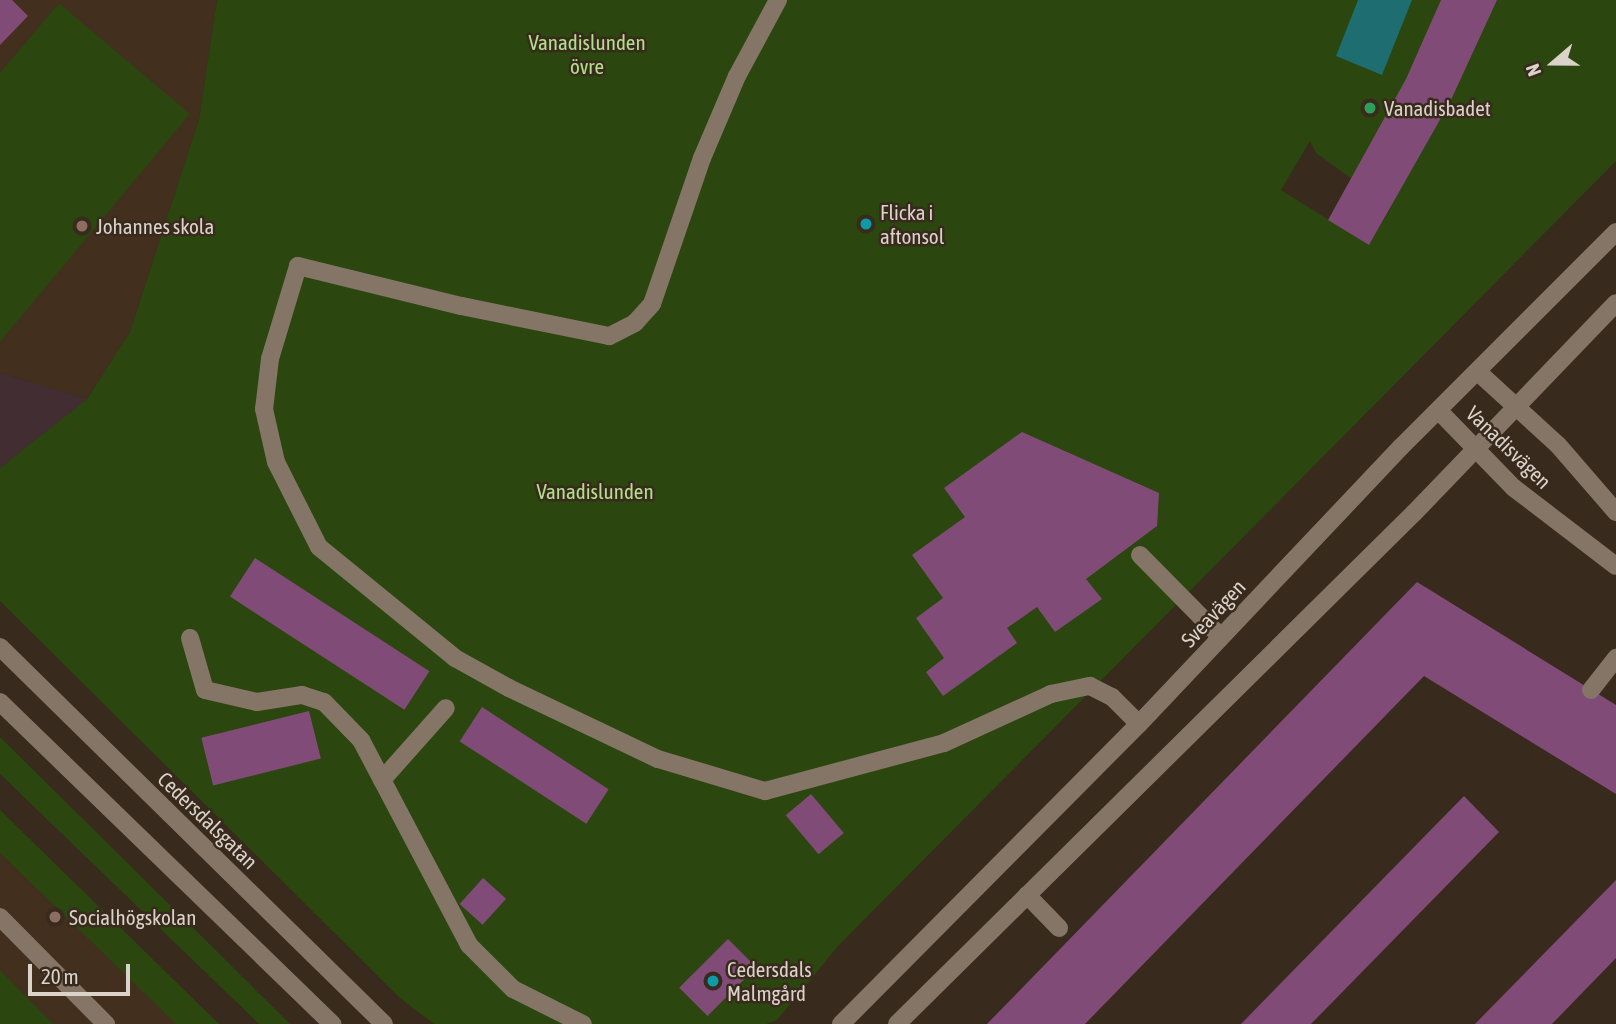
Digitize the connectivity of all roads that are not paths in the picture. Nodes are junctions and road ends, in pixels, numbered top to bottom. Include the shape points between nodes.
1 (778, 0) edge
2 (1616, 232) edge
3 (1616, 303) edge
4 (1478, 372) junction
5 (1517, 407) junction
6 (1439, 411) junction
7 (1477, 448) junction
8 (1616, 512) edge
9 (1140, 555) dead end
10 (1616, 566) edge
11 (1221, 637) junction
12 (190, 638) dead end
13 (0, 647) edge
14 (1616, 658) edge
15 (1591, 690) dead end
16 (0, 702) edge
17 (446, 708) dead end
18 (1139, 724) junction
19 (382, 780) junction
20 (1027, 895) junction
21 (0, 917) edge
22 (1059, 928) dead end
23 (106, 1024) edge
24 (332, 1024) edge
25 (384, 1024) edge
26 (583, 1024) edge
27 (841, 1024) edge
28 (897, 1024) edge

1 - 18 main road via 737,76 702,158 652,304 635,323 609,336 298,266 270,359 264,409 276,462 319,547 445,650 509,688 658,759 765,791 944,743 1051,694 1090,686 1112,697
2 - 4 main road, Sveavägen
3 - 5 main road
4 - 5 main road, Vanadisvägen
4 - 6 main road, Sveavägen
5 - 7 main road
5 - 8 main road, Vanadisvägen via 1558,445
6 - 7 main road, Vanadisvägen
6 - 11 main road, Sveavägen
7 - 10 main road, Vanadisvägen via 1514,488
7 - 20 main road
9 - 11 main road
11 - 18 main road, Sveavägen
12 - 19 main road via 205,690 257,702 302,695 324,702 361,740
13 - 25 main road, Cedersdalsgatan
14 - 15 main road
16 - 24 main road
17 - 19 main road
18 - 27 main road, Sveavägen
19 - 26 main road via 469,945 513,989
20 - 22 main road
20 - 28 main road
21 - 23 main road

